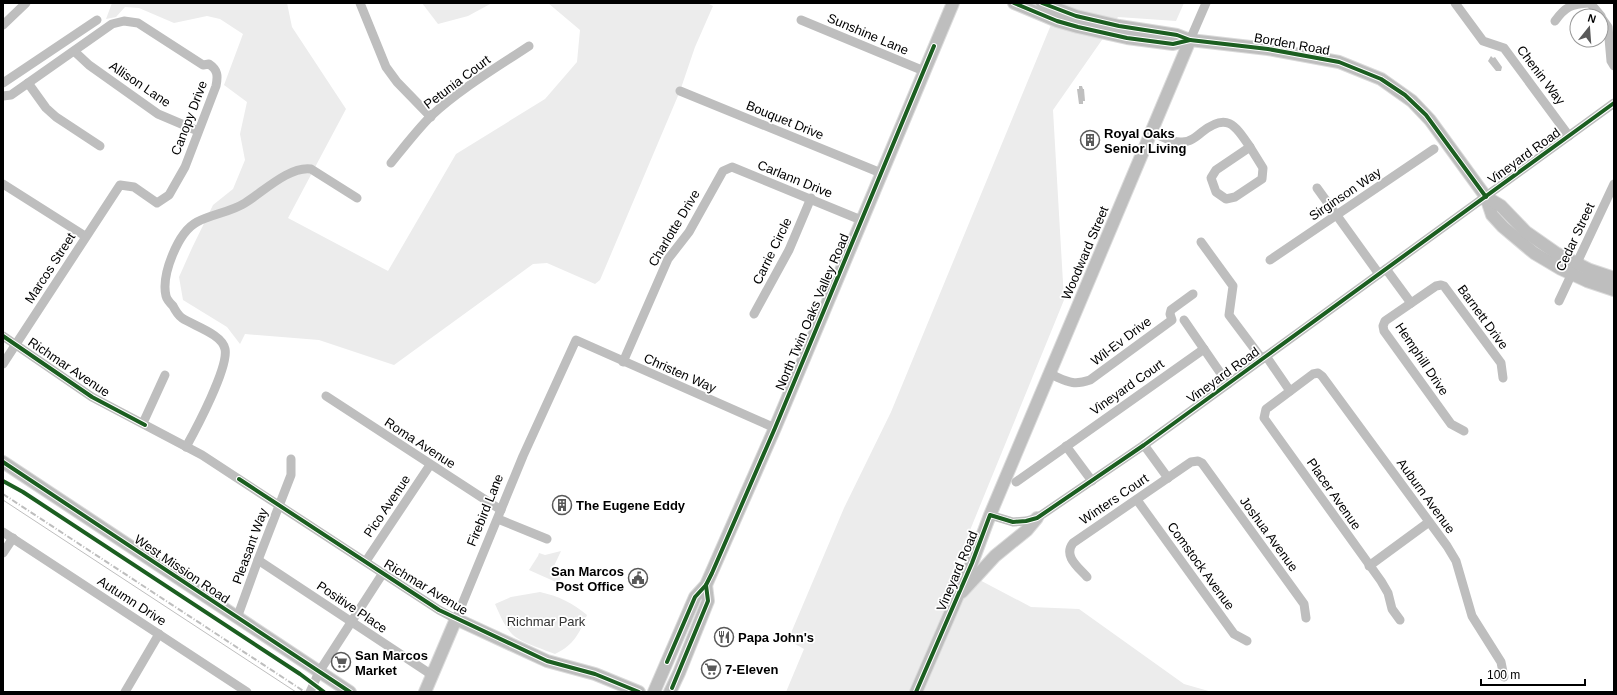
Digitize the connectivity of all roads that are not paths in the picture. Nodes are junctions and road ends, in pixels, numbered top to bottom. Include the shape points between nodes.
1 (26, 3) edge
2 (360, 3) edge
3 (953, 3) edge
4 (1014, 3) edge
5 (1206, 3) edge
6 (1455, 3) edge
7 (1589, 3) edge
8 (1043, 7) edge
9 (97, 20) dead end
10 (801, 20) dead end
11 (1555, 21) dead end
12 (3, 25) edge
13 (1609, 39) edge
14 (1190, 40) junction
15 (529, 46) dead end
16 (74, 51) junction
17 (1614, 66) edge
18 (924, 71) junction
19 (3, 83) edge
20 (28, 83) junction
21 (680, 91) dead end
22 (3, 95) edge
23 (1614, 103) edge
24 (431, 116) junction
25 (198, 131) junction
26 (1152, 133) junction
27 (1569, 136) junction
28 (100, 146) dead end
29 (1250, 147) junction
30 (1434, 150) dead end
31 (391, 163) dead end
32 (881, 173) junction
33 (721, 174) joint
34 (3, 184) edge
35 (1614, 184) edge
36 (120, 185) joint
37 (1317, 188) dead end
38 (1486, 197) junction
39 (357, 198) dead end
40 (811, 198) junction
41 (1336, 215) junction
42 (861, 220) junction
43 (85, 236) junction
44 (1200, 242) dead end
45 (1270, 260) dead end
46 (1573, 269) junction
47 (1383, 272) junction
48 (1614, 278) edge
49 (1614, 290) edge
50 (1193, 294) dead end
51 (1559, 301) dead end
52 (1411, 303) junction
53 (754, 314) dead end
54 (1184, 320) dead end
55 (3, 336) edge
56 (576, 340) joint
57 (16, 345) junction
58 (1204, 349) junction
59 (1264, 358) junction
60 (623, 362) junction
61 (3, 364) edge
62 (165, 374) dead end
63 (1050, 374) junction
64 (1503, 378) dead end
65 (1228, 384) junction
66 (1290, 391) junction
67 (326, 396) dead end
68 (143, 423) junction
69 (775, 428) junction
70 (1464, 432) dead end
71 (1144, 445) junction
72 (186, 446) junction
73 (1066, 446) junction
74 (291, 459) dead end
75 (3, 462) edge
76 (430, 465) junction
77 (1205, 467) joint
78 (1168, 478) junction
79 (1092, 481) junction
80 (1016, 482) dead end
81 (1137, 500) junction
82 (279, 505) junction
83 (990, 514) junction
84 (499, 515) junction
85 (1036, 518) junction
86 (1429, 522) junction
87 (3, 532) edge
88 (13, 538) junction
89 (547, 539) dead end
90 (3, 553) edge
91 (258, 560) junction
92 (366, 561) junction
93 (1369, 566) junction
94 (384, 574) junction
95 (1087, 577) dead end
96 (706, 585) junction
97 (956, 599) junction
98 (237, 618) junction
99 (1306, 618) dead end
100 (456, 619) junction
101 (1400, 620) dead end
102 (351, 621) junction
103 (159, 634) junction
104 (1247, 641) dead end
105 (319, 672) junction
106 (432, 675) junction
107 (1504, 677) dead end
108 (125, 692) edge
109 (247, 692) edge
110 (310, 692) edge
111 (350, 692) edge
112 (425, 692) edge
113 (639, 692) edge
114 (654, 692) edge
115 (670, 692) edge
116 (916, 692) edge

1 - 12 street
2 - 24 street via 386,66 397,82
3 - 18 main road, North Twin Oaks Valley Road
4 - 8 main road, Borden Road
5 - 14 street, Woodward Street
6 - 27 street, Chenin Way via 1483,41 1504,48
7 - 11 street via 1563,9
8 - 14 main road, Borden Road via 1076,16 1107,29 1177,35
9 - 19 street
10 - 18 street, Sunshine Lane
13 - 17 street via 1611,61
14 - 26 main road, Woodward Street
14 - 38 main road, Borden Road via 1268,48 1340,62 1381,79 1405,95 1426,115
15 - 24 street, Petunia Court via 468,87
16 - 20 street, Canopy Drive
16 - 25 street, Allison Lane via 89,65 158,114
16 - 25 street, Canopy Drive via 112,24 124,21 138,23 203,65 209,64 215,68 218,75
18 - 32 main road, North Twin Oaks Valley Road
20 - 22 street, Canopy Drive via 11,95
20 - 28 street via 56,117
21 - 32 street, Bouquet Drive
23 - 27 street, Vineyard Road
24 - 31 street, Petunia Court
25 - 36 street, Canopy Drive via 185,167 169,195 157,203 134,187
26 - 29 street via 1174,142 1184,142 1193,139 1212,124 1226,122 1238,129
26 - 63 main road, Woodward Street
27 - 38 street, Vineyard Road
29 - 29 street via 1263,168 1262,179 1235,197 1226,199 1216,192 1211,178 1216,170
30 - 41 street, Sirginson Way
32 - 42 main road, North Twin Oaks Valley Road
33 - 40 street, Carlann Drive via 732,167
33 - 60 street, Charlotte Drive via 689,232 668,259
34 - 43 street
35 - 46 street, Cedar Street
36 - 43 street, Marcos Street
37 - 41 street
38 - 46 main road, Borden Road via 1501,206 1526,232 1556,253
38 - 47 street, Vineyard Road
39 - 72 street via 310,169 303,168 292,171 243,204 196,222 187,230 176,246 165,282 166,298 181,317 223,343 226,350 222,370 197,429
40 - 42 street, Carlann Drive
40 - 53 street, Carrie Circle via 789,250
41 - 45 street, Sirginson Way
41 - 47 street
42 - 69 main road, North Twin Oaks Valley Road
43 - 57 street, Marcos Street
44 - 59 street via 1233,286 1229,315
46 - 48 main road, Borden Road
46 - 49 main road, Borden Road
46 - 51 street, Cedar Street
47 - 52 street
47 - 59 street, Vineyard Road
50 - 63 street, Wil-Ev Drive via 1171,310 1172,320 1090,380 1079,384
52 - 64 street, Barnett Drive via 1436,286 1444,286 1500,363
52 - 70 street, Hemphill Drive via 1385,322 1384,331 1451,424
54 - 58 street
55 - 57 street, Richmar Avenue
56 - 60 street, Christen Way
56 - 84 street, Firebird Lane
57 - 61 street, Marcos Street
57 - 68 street, Richmar Avenue via 92,397
58 - 65 street
58 - 73 street, Vineyard Court
59 - 65 street, Vineyard Road
59 - 66 street
60 - 69 street, Christen Way
62 - 68 street
63 - 83 main road, Woodward Street
65 - 71 street, Vineyard Road
66 - 86 street, Auburn Avenue via 1313,374 1318,373 1322,376
66 - 93 street, Placer Avenue via 1266,409 1264,418
67 - 76 street, Roma Avenue
68 - 72 street, Richmar Avenue
69 - 96 main road, North Twin Oaks Valley Road
71 - 78 street
71 - 79 street, Vineyard Road
72 - 82 street, Richmar Avenue
73 - 79 street
73 - 80 street, Vineyard Court
74 - 82 street, Pleasant Way via 291,475
75 - 98 main road, West Mission Road
76 - 84 street, Roma Avenue
76 - 92 street, Pico Avenue
77 - 78 street, Winters Court via 1198,461 1191,462
77 - 99 street, Joshua Avenue via 1304,604
78 - 81 street, Winters Court
79 - 85 street, Vineyard Road
81 - 95 street, Winters Court via 1069,548 1070,556
81 - 104 street, Comstock Avenue via 1234,634
82 - 91 street, Pleasant Way
82 - 92 street, Richmar Avenue
83 - 85 street, Vineyard Road via 1013,522
83 - 97 main road, Vineyard Road
84 - 89 street, Roma Avenue
84 - 100 street, Firebird Lane
85 - 97 main road via 1027,530 995,556
86 - 93 street
86 - 107 street, Auburn Avenue via 1456,561 1472,616 1502,662
87 - 88 street, Autumn Drive
88 - 90 street
88 - 103 street, Autumn Drive
91 - 98 street, Pleasant Way
91 - 102 street, Positive Place
92 - 94 street, Richmar Avenue
93 - 101 street, Placer Avenue via 1388,593 1392,609
94 - 100 street, Richmar Avenue
94 - 102 street
96 - 114 main road, North Twin Oaks Valley Road via 695,597
96 - 115 main road, North Twin Oaks Valley Road via 708,601
97 - 116 main road, Vineyard Road
98 - 105 main road, West Mission Road
100 - 106 main road, Firebird Lane
100 - 113 main road, Richmar Avenue via 547,661 595,674
102 - 105 street
102 - 106 street, Positive Place
103 - 108 street
103 - 109 street, Autumn Drive
105 - 110 street
105 - 111 main road, West Mission Road
106 - 112 main road, Firebird Lane

